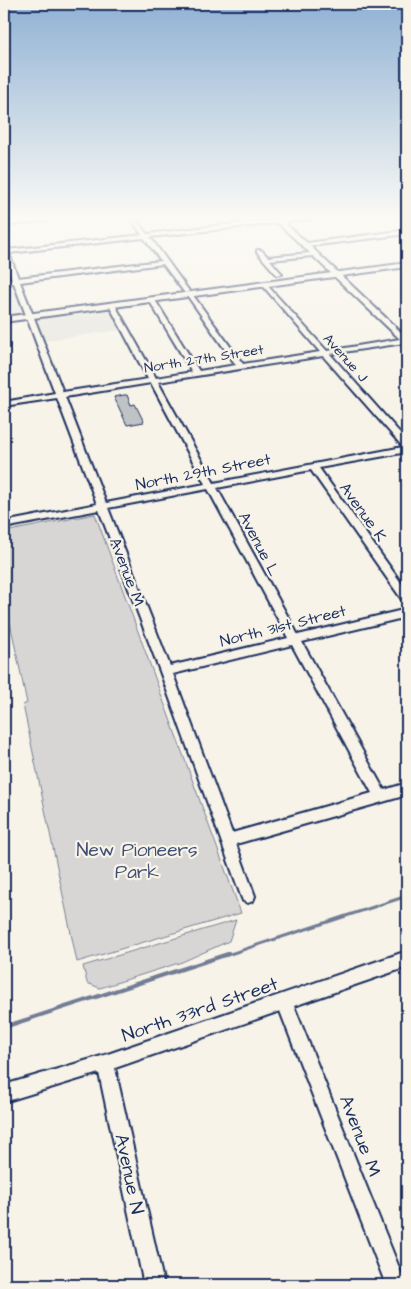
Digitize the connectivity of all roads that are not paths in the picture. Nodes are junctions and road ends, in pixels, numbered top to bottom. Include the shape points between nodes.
1 (15, 277) edge
2 (40, 277) edge
3 (176, 277) edge
4 (304, 277) edge
5 (310, 277) edge
6 (338, 277) edge
7 (16, 280) junction
8 (4, 282) edge
9 (265, 285) junction
10 (188, 293) junction
11 (152, 300) junction
12 (124, 304) junction
13 (112, 306) junction
14 (28, 314) junction
15 (4, 315) edge
16 (4, 320) edge
17 (407, 341) edge
18 (324, 353) junction
19 (241, 366) junction
20 (197, 373) junction
21 (152, 380) junction
22 (60, 394) junction
23 (4, 404) edge
24 (407, 448) edge
25 (312, 467) junction
26 (210, 486) junction
27 (101, 507) junction
28 (4, 525) edge
29 (407, 598) edge
30 (407, 613) edge
31 (293, 640) junction
32 (166, 671) junction
33 (407, 789) edge
34 (380, 797) junction
35 (228, 840) junction
36 (248, 896) dead end
37 (407, 960) edge
38 (285, 1002) junction
39 (105, 1063) junction
40 (4, 1094) edge
41 (154, 1285) edge
42 (396, 1285) edge

1 - 7 street, Avenue M
2 - 7 street
3 - 10 street
4 - 10 main road
5 - 9 main road
6 - 17 street
7 - 8 street
7 - 14 street, Avenue M
9 - 10 main road
9 - 18 street, Avenue J
10 - 11 main road
10 - 12 main road
10 - 14 main road
10 - 19 street
11 - 12 main road
11 - 20 street
12 - 13 main road
13 - 14 main road
13 - 21 street, Avenue L
14 - 15 main road
14 - 16 main road
14 - 22 street, Avenue M
17 - 18 street, North 27th Street
18 - 19 street, North 27th Street
18 - 24 street, Avenue J
19 - 20 street, North 27th Street
20 - 21 street, North 27th Street
21 - 22 street, North 27th Street
21 - 26 street, Avenue L
22 - 23 street, North 27th Street
22 - 27 street, Avenue M
24 - 25 street, North 29th Street
25 - 26 street, North 29th Street
25 - 29 street, Avenue K
26 - 27 street, North 29th Street
26 - 31 street, Avenue L
27 - 28 street, North 29th Street
27 - 32 street, Avenue M
30 - 31 street, North 31st Street
31 - 32 street, North 31st Street
31 - 34 street, Avenue L
32 - 35 street, Avenue M
33 - 34 street
34 - 35 street
35 - 36 street, Avenue M
37 - 38 street, North 33rd Street
38 - 39 street, North 33rd Street
38 - 42 street, Avenue M
39 - 40 street, North 33rd Street
39 - 41 street, Avenue N

